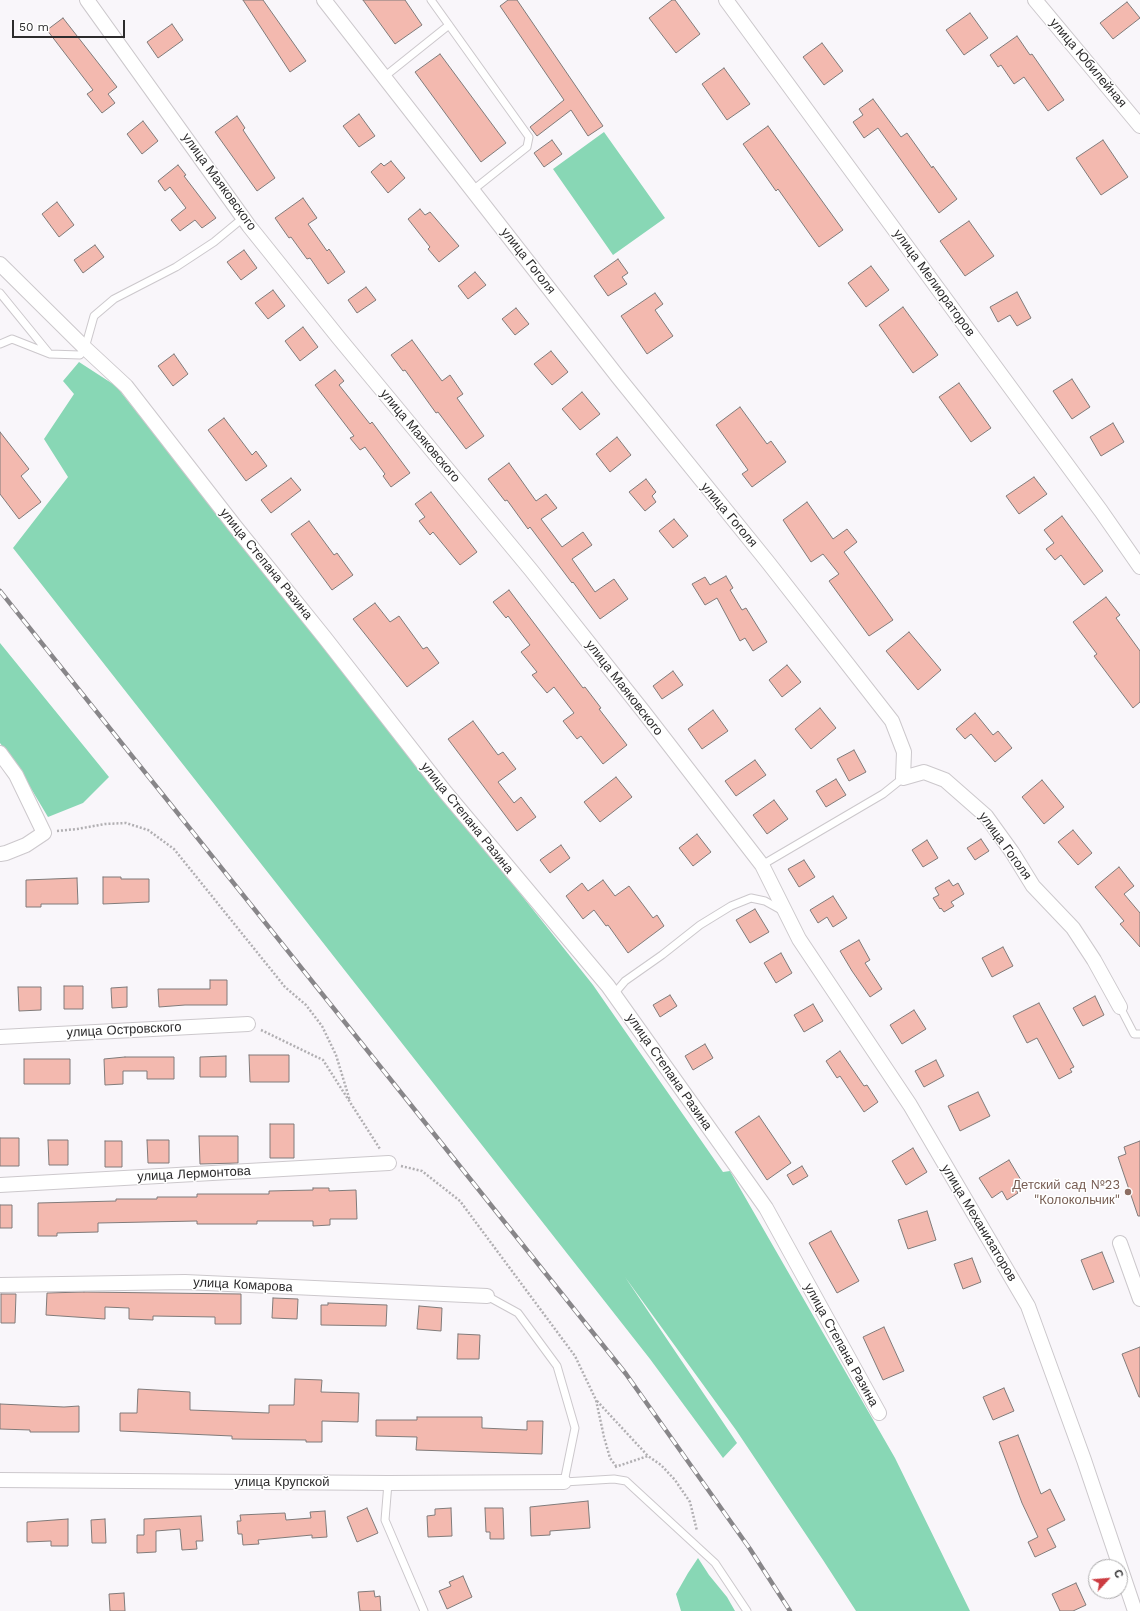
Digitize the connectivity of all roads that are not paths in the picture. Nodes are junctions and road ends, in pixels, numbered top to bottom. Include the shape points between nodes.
1 (87, 0) edge
2 (324, 0) edge
3 (431, 0) edge
4 (726, 0) edge
5 (1035, 0) edge
6 (449, 25) junction
7 (384, 77) junction
8 (1140, 126) edge
9 (473, 190) junction
10 (243, 218) junction
11 (0, 264) edge
12 (0, 293) edge
13 (0, 344) edge
14 (85, 348) junction
15 (50, 354) junction
16 (1140, 567) edge
17 (0, 753) edge
18 (903, 778) junction
19 (0, 854) edge
20 (762, 865) junction
21 (786, 913) junction
22 (614, 994) junction
23 (1120, 1007) joint
24 (248, 1024) road end
25 (1140, 1034) edge
26 (0, 1037) edge
27 (389, 1163) road end
28 (0, 1185) edge
29 (1120, 1243) dead end
30 (0, 1285) edge
31 (487, 1296) joint
32 (1140, 1299) edge
33 (879, 1413) dead end
34 (0, 1480) edge
35 (564, 1482) junction
36 (388, 1483) junction
37 (424, 1611) edge
38 (747, 1611) edge
39 (1135, 1611) edge

1 - 10 street, улица Маяковского
2 - 7 street, улица Гоголя
3 - 6 lane
4 - 16 street, улица Мелиораторов via 1101,510
5 - 8 street, улица Юбилейная
6 - 7 lane
6 - 9 lane via 529,137 527,147
7 - 9 street, улица Гоголя
9 - 18 street, улица Гоголя via 618,377 767,560 892,721 904,752
10 - 14 lane via 214,242 176,267 114,299 94,316
10 - 20 street, улица Маяковского via 536,576
11 - 14 street, улица Степана Разина
12 - 15 lane
13 - 15 lane via 12,339
14 - 15 lane via 80,355
14 - 22 street, улица Степана Разина via 126,386 446,793
17 - 19 street via 16,775 44,833 26,845
18 - 20 lane via 883,794
18 - 23 street, улица Гоголя via 924,772 945,780 986,816 1033,886 1073,928
20 - 21 street, улица Механизаторов
21 - 22 lane via 765,901 751,898 731,906 700,925 625,981
21 - 39 street, улица Механизаторов via 799,939 910,1105 1028,1306
22 - 33 street, улица Степана Разина via 766,1208
23 - 25 lane via 1134,1034
24 - 26 street, улица Островского
27 - 28 street, улица Лермонтова
29 - 32 street
30 - 31 street, улица Комарова via 185,1282
31 - 35 lane via 518,1314 558,1366 575,1428
34 - 36 street, улица Крупской
35 - 36 street, улица Крупской
35 - 38 lane via 626,1482 701,1549 715,1564
36 - 37 lane via 385,1520

